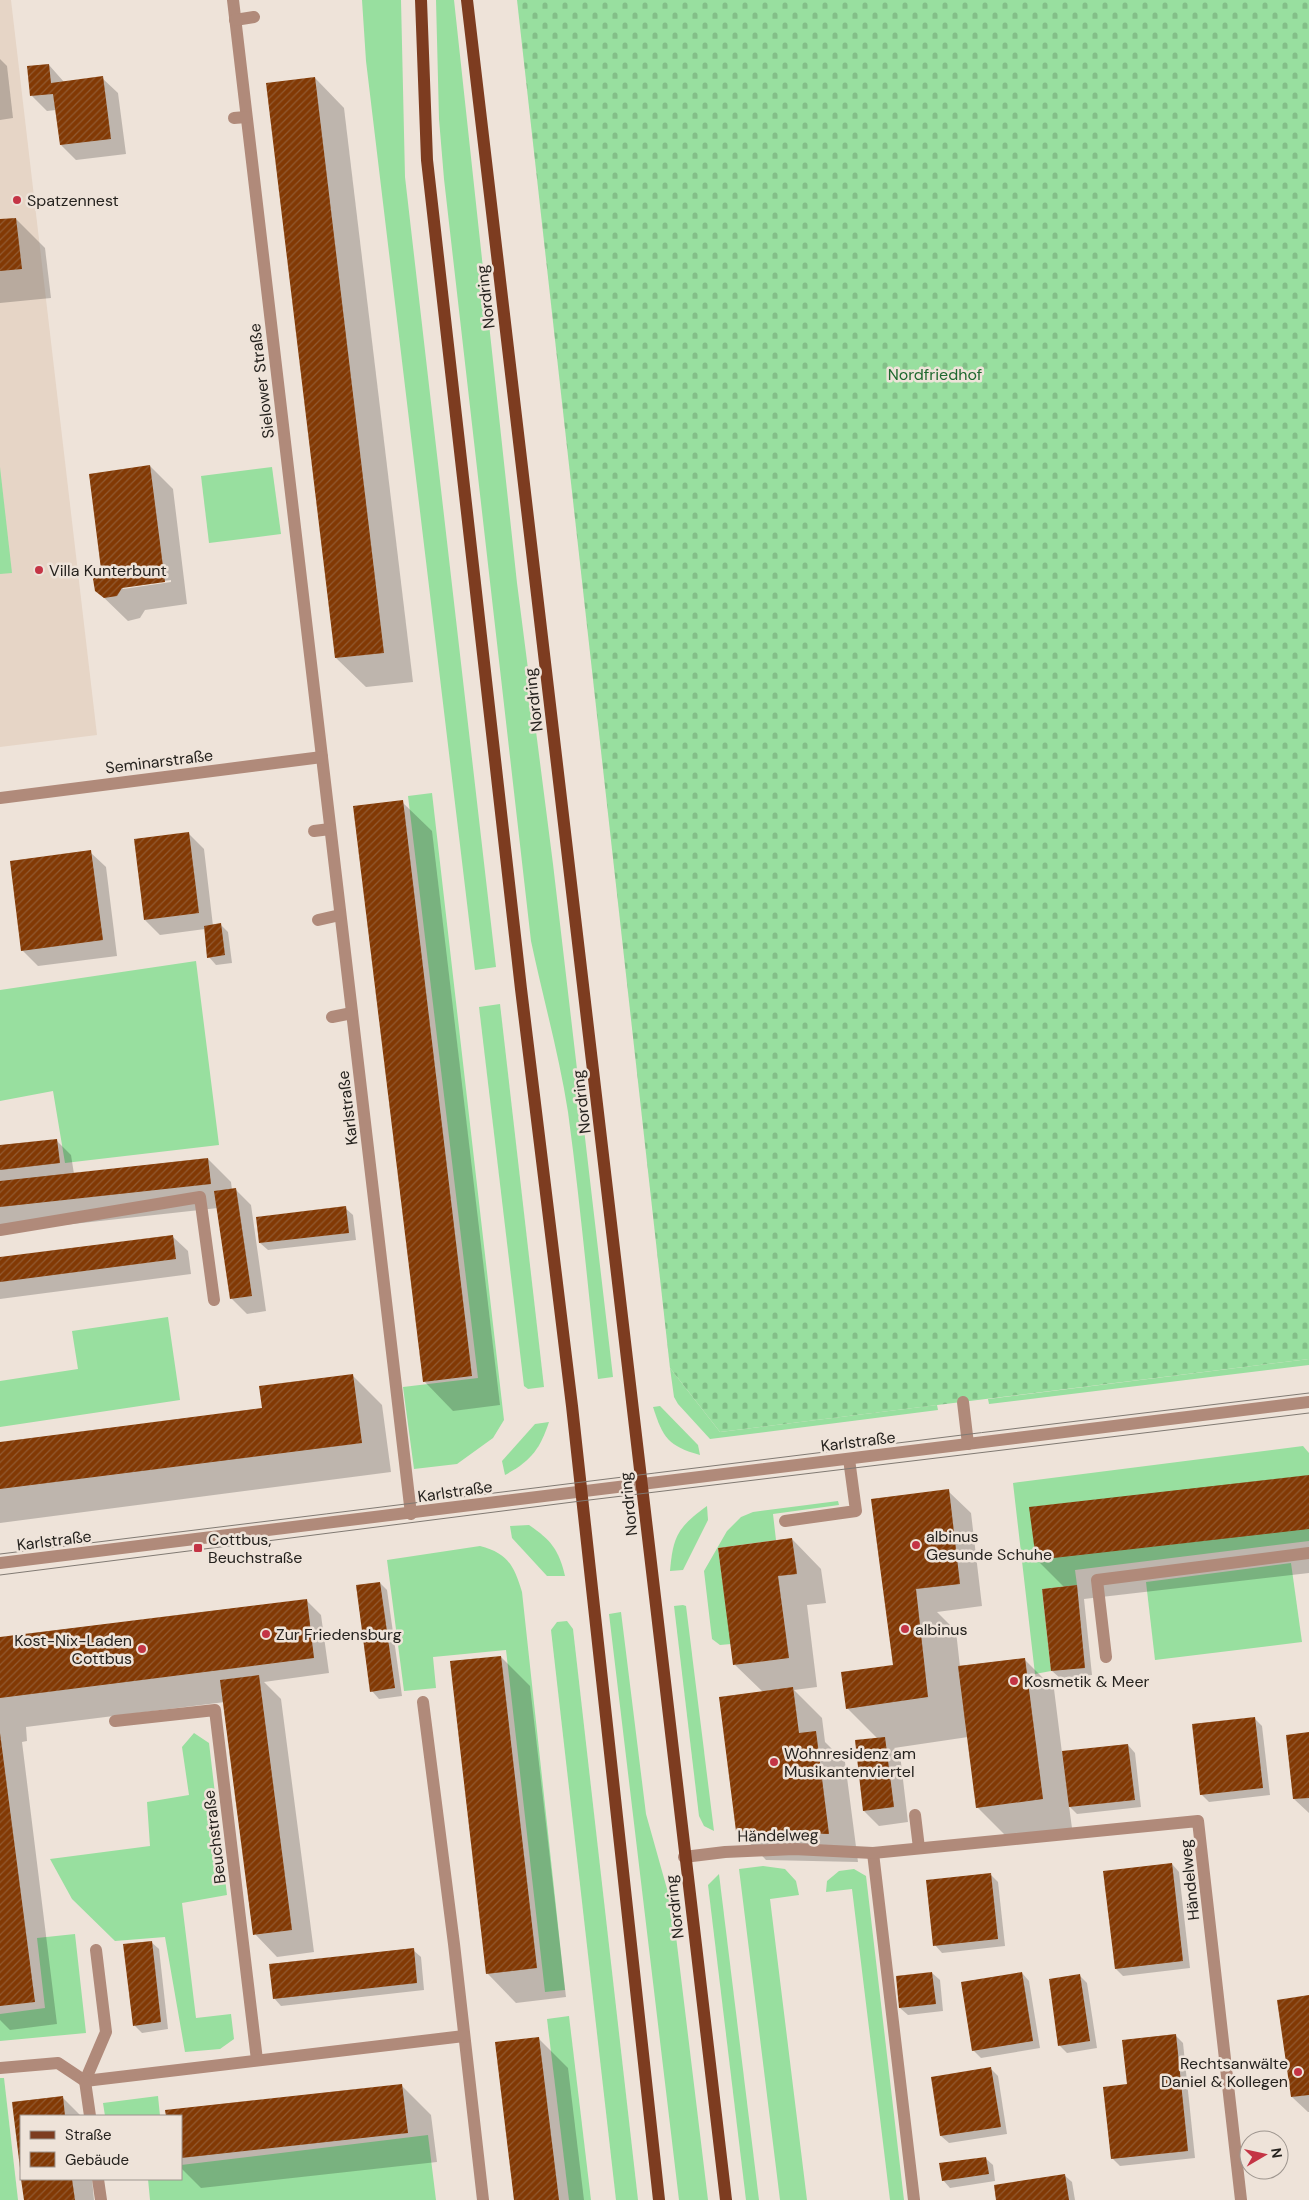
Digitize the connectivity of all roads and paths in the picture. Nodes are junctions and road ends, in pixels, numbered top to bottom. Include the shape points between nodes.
1 (233, 0) edge
2 (421, 0) edge
3 (467, 0) edge
4 (254, 17) dead end
5 (235, 20) junction
6 (322, 757) junction
7 (0, 798) edge
8 (330, 829) junction
9 (314, 832) dead end
10 (340, 915) junction
11 (318, 920) dead end
12 (352, 1013) junction
13 (332, 1017) dead end
14 (0, 1230) edge
15 (214, 1300) dead end
16 (963, 1402) dead end
17 (1309, 1402) edge
18 (968, 1444) junction
19 (849, 1459) junction
20 (642, 1484) junction
21 (580, 1492) junction
22 (411, 1514) junction
23 (785, 1521) dead end
24 (1309, 1553) edge
25 (0, 1563) edge
26 (1106, 1657) dead end
27 (423, 1702) dead end
28 (115, 1720) dead end
29 (915, 1815) dead end
30 (918, 1848) junction
31 (872, 1853) junction
32 (684, 1856) junction
33 (96, 1950) dead end
34 (464, 2036) junction
35 (257, 2060) junction
36 (0, 2068) edge
37 (85, 2081) junction
38 (90, 2115) edge
39 (98, 2180) edge
40 (101, 2200) edge
41 (483, 2200) edge
42 (659, 2200) edge
43 (726, 2200) edge
44 (914, 2200) edge
45 (1241, 2200) edge

1 - 5 street, Sielower Straße
2 - 21 main road via 427,160
3 - 20 main road, Nordring
4 - 5 street
5 - 6 street, Sielower Straße via 240,117 294,563
6 - 7 street, Seminarstraße
6 - 8 street, Karlstraße
8 - 9 street
8 - 10 street, Karlstraße
10 - 11 street
10 - 12 street, Karlstraße
12 - 13 street
12 - 22 street, Karlstraße
14 - 15 street via 200,1197
16 - 18 street
17 - 18 street, Karlstraße
18 - 19 street, Karlstraße
19 - 20 street, Karlstraße
19 - 23 street via 856,1511
20 - 21 street, Karlstraße
20 - 32 main road, Nordring
21 - 22 street, Karlstraße
21 - 42 main road
22 - 25 street, Karlstraße
24 - 26 street via 1097,1580
27 - 34 street
28 - 35 street, Beuchstraße via 215,1710
29 - 30 street
30 - 31 street, Händelweg
30 - 45 street, Händelweg via 1198,1821
31 - 32 street, Händelweg via 794,1849
31 - 44 street
32 - 43 main road, Nordring
33 - 37 street via 106,2032
34 - 35 street
34 - 41 street
35 - 37 street
36 - 37 street via 58,2063
37 - 38 street
39 - 40 street

